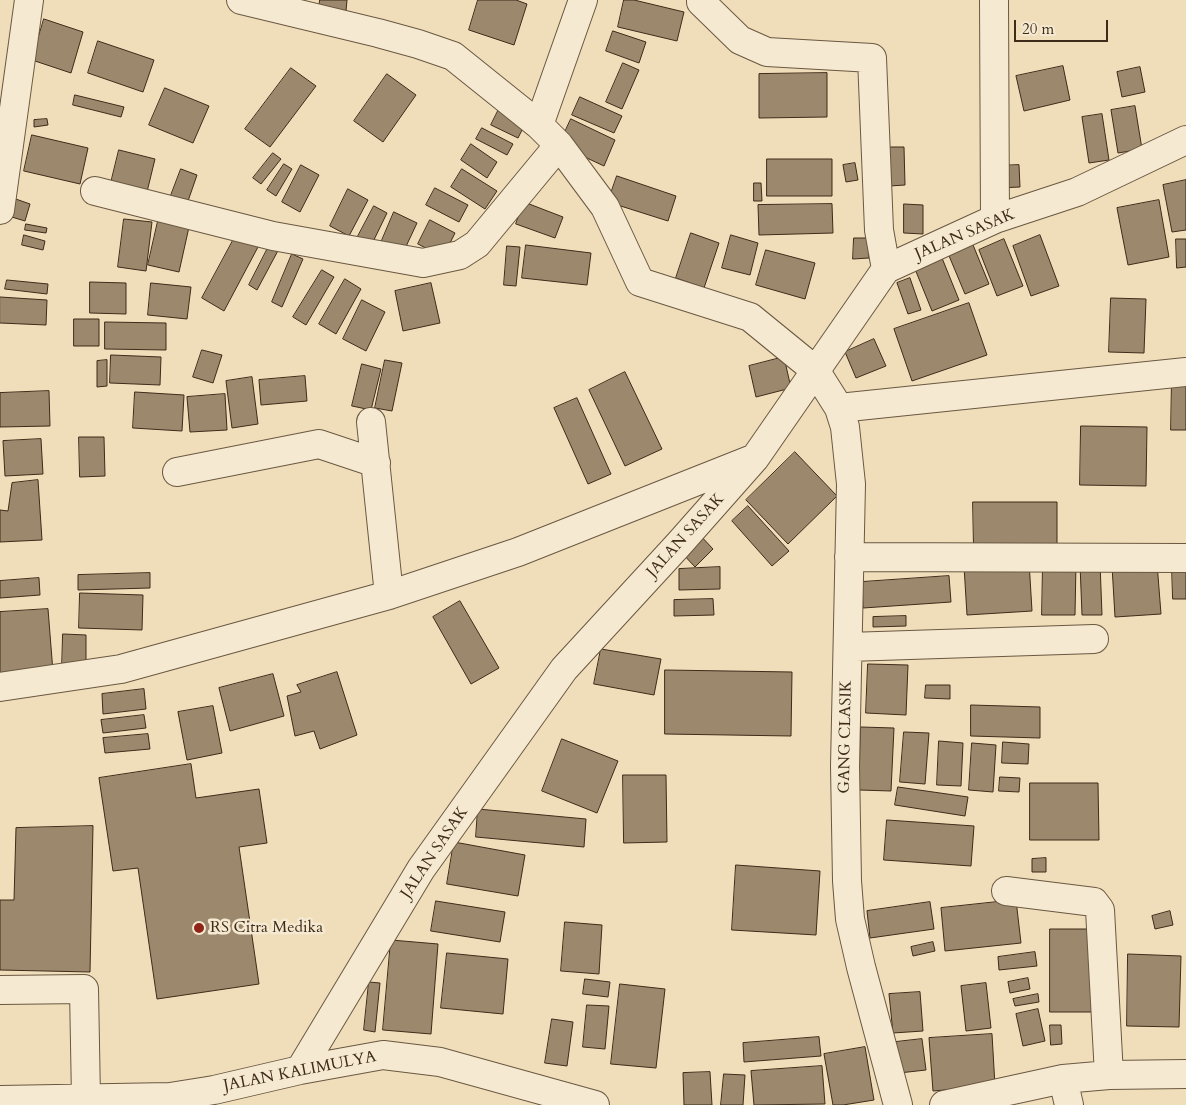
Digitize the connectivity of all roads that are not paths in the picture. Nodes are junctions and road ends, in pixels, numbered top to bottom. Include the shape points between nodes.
1 (29, 0) edge
2 (241, 0) edge
3 (583, 0) edge
4 (701, 0) edge
5 (994, 0) edge
6 (280, 4) edge
7 (539, 126) junction
8 (1186, 140) edge
9 (559, 145) junction
10 (95, 191) dead end
11 (0, 210) edge
12 (995, 219) junction
13 (886, 269) junction
14 (815, 370) junction
15 (1186, 372) edge
16 (839, 408) junction
17 (371, 422) dead end
18 (755, 458) junction
19 (376, 463) junction
20 (177, 472) dead end
21 (849, 557) junction
22 (1186, 558) edge
23 (389, 596) junction
24 (1094, 640) dead end
25 (848, 647) junction
26 (0, 687) edge
27 (1006, 891) dead end
28 (0, 990) edge
29 (300, 1070) junction
30 (1109, 1074) junction
31 (1186, 1074) edge
32 (1066, 1092) edge
33 (86, 1099) junction
34 (0, 1100) edge
35 (170, 1101) edge
36 (594, 1105) edge
37 (898, 1105) edge
38 (944, 1105) edge

1 - 11 street
2 - 6 street, GANG CLASIK
3 - 7 street
4 - 13 street via 740,40 767,52 872,58 878,230
5 - 12 street
6 - 7 street, GANG CLASIK via 453,56
7 - 9 street, GANG CLASIK
8 - 12 street, JALAN SASAK via 1077,192
9 - 10 street via 477,244 460,254 423,264 273,236
9 - 14 street, GANG CLASIK via 605,207 640,282 750,317
12 - 13 street, JALAN SASAK
13 - 14 street, JALAN SASAK
14 - 16 street, GANG CLASIK
14 - 18 street, JALAN SASAK
15 - 16 street
16 - 21 street, GANG CLASIK via 845,427 852,484
17 - 19 street
18 - 23 street via 518,552
18 - 29 street, JALAN SASAK via 564,669 422,869
19 - 20 street via 320,444
19 - 23 street
21 - 22 street
21 - 25 street, GANG CLASIK
23 - 26 street via 121,669
24 - 25 street
25 - 37 street, GANG CLASIK via 844,766 850,919
27 - 30 street via 1094,902 1100,910
28 - 33 street via 84,988
29 - 35 street, JALAN KALIMULYA
29 - 36 street, JALAN KALIMULYA via 383,1055 440,1062
30 - 31 street
30 - 32 street
32 - 38 street
33 - 34 street, JALAN KALIMULYA
33 - 35 street, JALAN KALIMULYA

